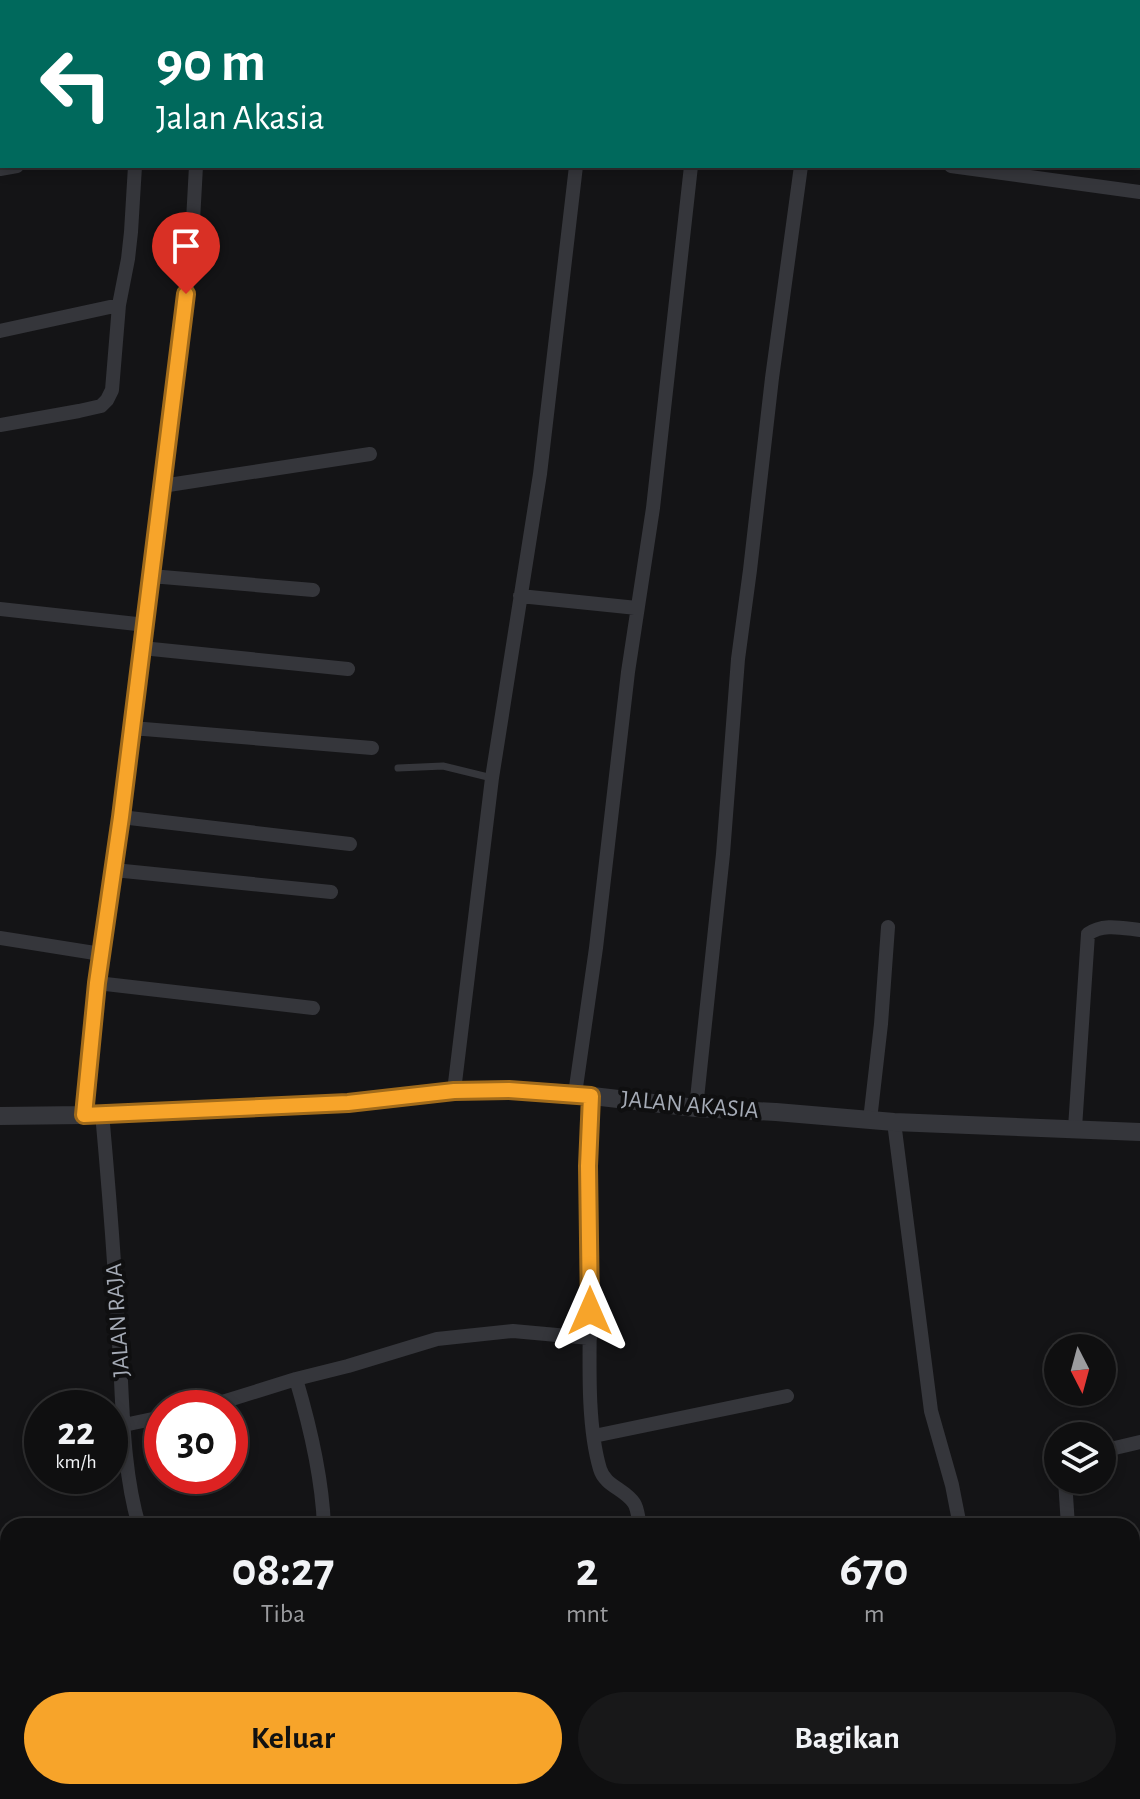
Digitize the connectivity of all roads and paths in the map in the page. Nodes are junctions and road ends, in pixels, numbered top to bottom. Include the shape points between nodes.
1 (135, 168) edge
2 (196, 168) edge
3 (576, 168) edge
4 (691, 168) edge
5 (801, 168) edge
6 (966, 168) edge
7 (1140, 192) edge
8 (119, 305) junction
9 (0, 331) edge
10 (0, 425) edge
11 (370, 454) dead end
12 (162, 486) junction
13 (151, 576) junction
14 (313, 590) dead end
15 (520, 596) junction
16 (637, 608) junction
17 (0, 609) edge
18 (146, 625) junction
19 (142, 648) junction
20 (348, 669) dead end
21 (132, 728) junction
22 (372, 748) dead end
23 (398, 768) dead end
24 (492, 778) junction
25 (121, 817) junction
26 (350, 844) dead end
27 (114, 870) junction
28 (331, 892) dead end
29 (888, 927) dead end
30 (1140, 930) edge
31 (0, 938) edge
32 (101, 954) junction
33 (97, 983) junction
34 (313, 1008) dead end
35 (454, 1091) junction
36 (583, 1095) junction
37 (696, 1108) junction
38 (93, 1114) junction
39 (0, 1116) edge
40 (870, 1120) junction
41 (894, 1122) junction
42 (1075, 1128) junction
43 (1140, 1132) edge
44 (590, 1338) junction
45 (296, 1379) junction
46 (122, 1390) edge
47 (248, 1394) edge
48 (787, 1396) dead end
49 (594, 1436) junction
50 (1140, 1442) edge
51 (1116, 1448) edge
52 (128, 1459) edge
53 (1066, 1494) edge
54 (137, 1518) edge
55 (324, 1518) edge
56 (638, 1518) edge
57 (958, 1518) edge
58 (1067, 1518) edge

1 - 8 street
2 - 12 street, JALAN RAJA via 191,254
3 - 15 street via 540,474
4 - 16 street via 673,347
5 - 37 street via 738,659
6 - 7 street
8 - 9 street
8 - 10 street via 107,400 101,406
11 - 12 street
12 - 13 street, JALAN RAJA
13 - 14 street
13 - 18 street, JALAN RAJA
15 - 16 street
15 - 24 street
16 - 36 street
17 - 18 street
18 - 19 street, JALAN RAJA
19 - 20 street
19 - 21 street, JALAN RAJA
21 - 22 street
21 - 25 street, JALAN RAJA
23 - 24 lane via 443,766
24 - 35 street
25 - 26 street
25 - 27 street, JALAN RAJA
27 - 28 street
27 - 32 street, JALAN RAJA
29 - 40 street
30 - 42 street via 1110,926 1088,934
31 - 32 street
32 - 33 street, JALAN RAJA
33 - 34 street
33 - 38 street, JALAN RAJA
35 - 36 street, JALAN AKASIA
35 - 38 street, JALAN AKASIA via 348,1103
36 - 37 street, JALAN AKASIA
36 - 44 street
37 - 40 street, JALAN AKASIA
38 - 39 street, JALAN AKASIA
38 - 46 street, JALAN RAJA via 116,1278
40 - 41 street, JALAN AKASIA
41 - 42 street, JALAN AKASIA
41 - 57 street via 931,1411
42 - 43 street, JALAN AKASIA
44 - 45 street via 513,1331 437,1339
44 - 49 street
45 - 47 street
45 - 55 street
48 - 49 street
49 - 56 street via 600,1472 628,1495
50 - 51 street
52 - 54 street, JALAN RAJA
53 - 58 street

